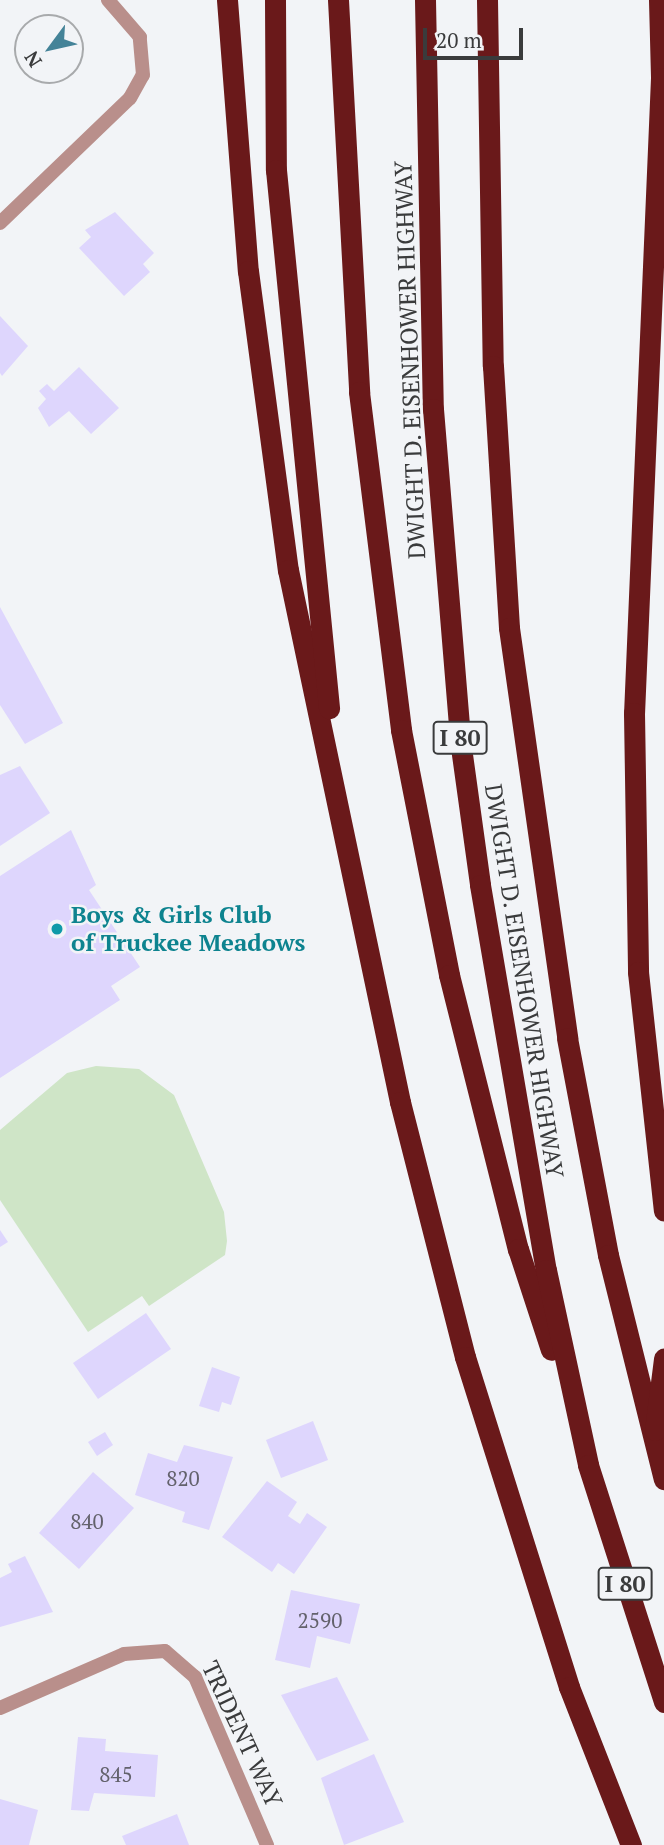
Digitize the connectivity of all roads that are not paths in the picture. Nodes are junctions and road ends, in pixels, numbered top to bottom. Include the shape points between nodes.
1 (108, 0) edge
2 (227, 0) edge
3 (275, 0) edge
4 (338, 0) edge
5 (425, 0) edge
6 (487, 0) edge
7 (659, 0) edge
8 (662, 74) edge
9 (0, 223) edge
10 (350, 870) junction
11 (664, 1211) edge
12 (664, 1359) edge
13 (653, 1443) junction
14 (588, 1465) junction
15 (664, 1479) edge
16 (664, 1702) edge
17 (0, 1708) edge
18 (267, 1845) edge
19 (631, 1845) edge

1 - 9 street via 140,37 145,57 131,98
2 - 10 highway via 266,421 288,570
3 - 10 highway via 276,170 315,590
4 - 14 highway via 359,391 401,730 449,975 495,1163
5 - 14 highway, DWIGHT D. EISENHOWER HIGHWAY / I 80 via 433,409 460,740 516,1105
6 - 13 highway, DWIGHT D. EISENHOWER HIGHWAY / I 80 via 493,366 509,628 567,1038
7 - 8 highway
8 - 11 highway via 634,713 638,972
10 - 19 highway via 465,1357 569,1687
12 - 13 highway
13 - 15 highway, DWIGHT D. EISENHOWER HIGHWAY / I 80
14 - 16 highway, DWIGHT D. EISENHOWER HIGHWAY / I 80
17 - 18 street, TRIDENT WAY via 124,1654 165,1651 195,1677

